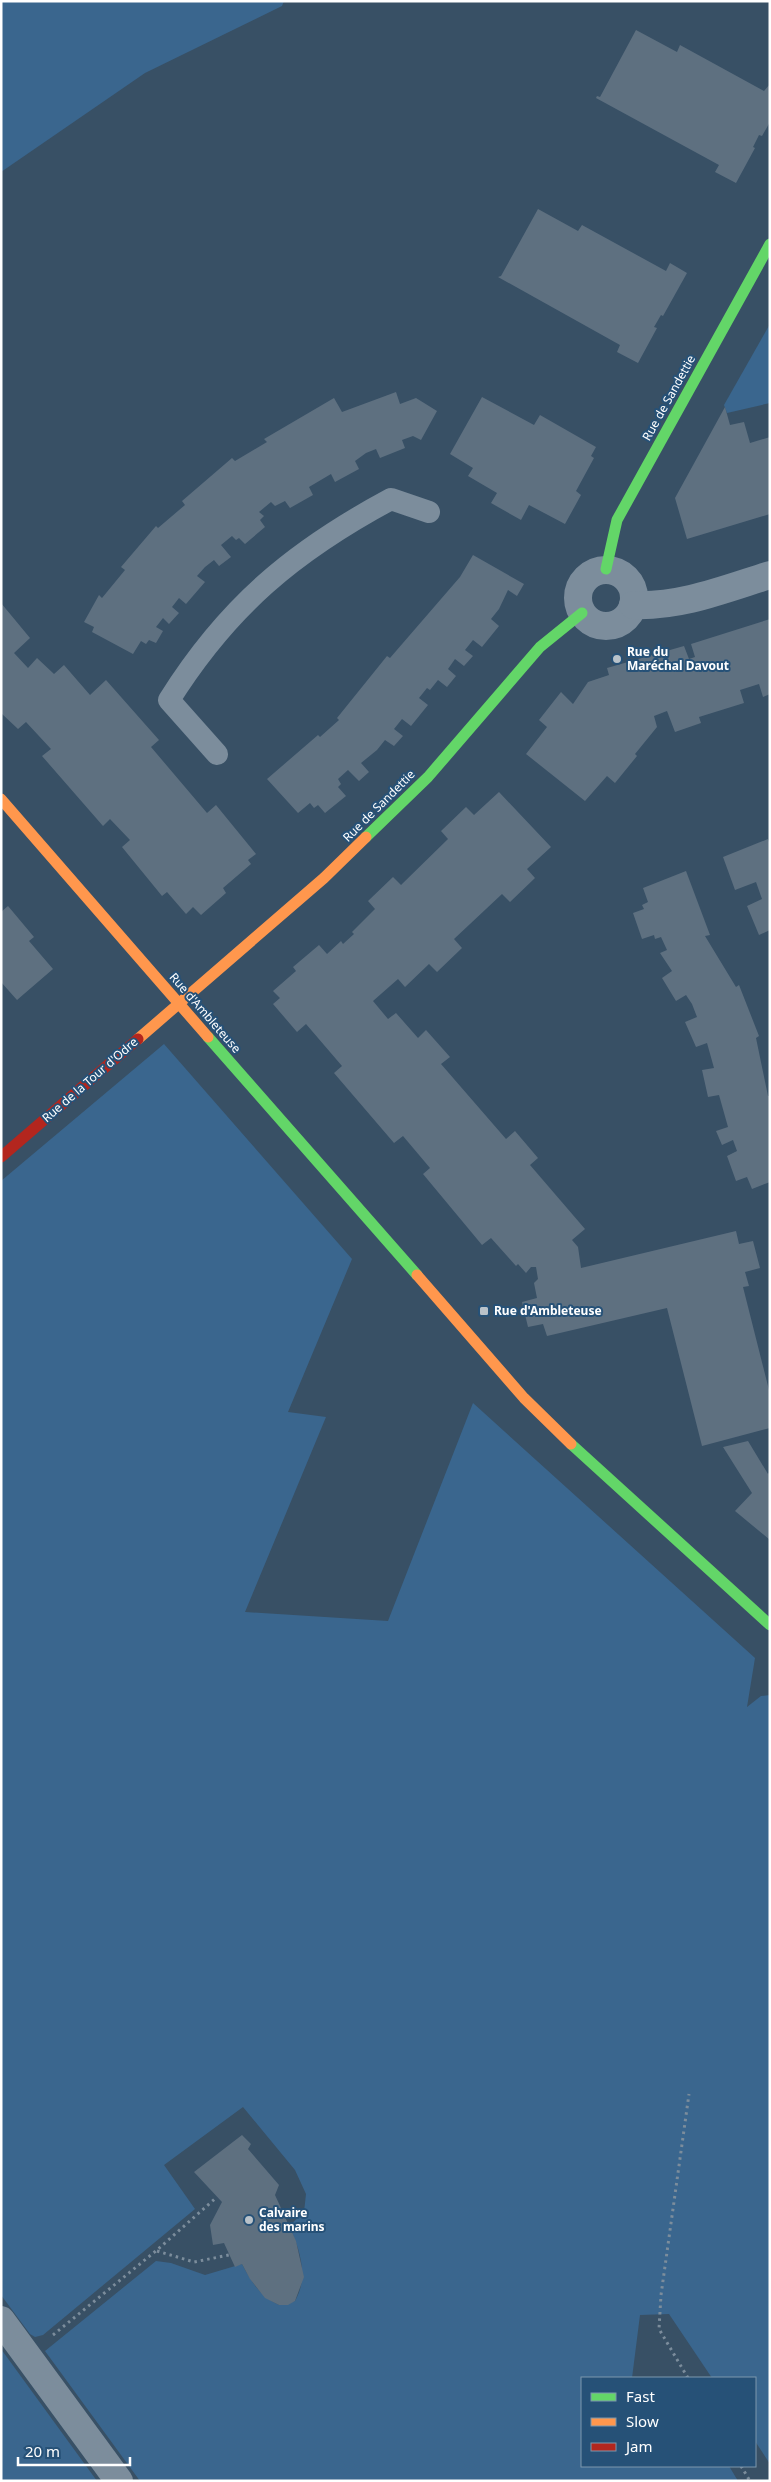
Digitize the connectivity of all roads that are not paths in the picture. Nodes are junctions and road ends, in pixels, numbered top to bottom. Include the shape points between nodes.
1 (770, 244) edge
2 (429, 512) dead end
3 (606, 570) junction
4 (770, 575) edge
5 (633, 605) junction
6 (582, 612) junction
7 (217, 754) dead end
8 (1, 799) edge
9 (179, 1004) junction
10 (1, 1157) edge
11 (770, 1624) edge
12 (1, 2320) edge
13 (119, 2481) edge

1 - 3 street, Rue de Sandettie via 617,520
2 - 7 lane via 390,499 352,520 320,539 271,578 215,634 169,700
3 - 5 street via 620,573 628,580 634,594
3 - 6 street via 594,572 580,586 577,599
4 - 5 street via 683,601
5 - 6 street via 625,619 610,626 594,624
6 - 9 street, Rue de Sandettie via 540,647 471,729 402,803 324,878
8 - 9 street, Rue d'Ambleteuse
9 - 10 street, Rue de la Tour d'Odre
9 - 11 street, Rue d'Ambleteuse via 467,1335 550,1425 596,1470
12 - 13 street

